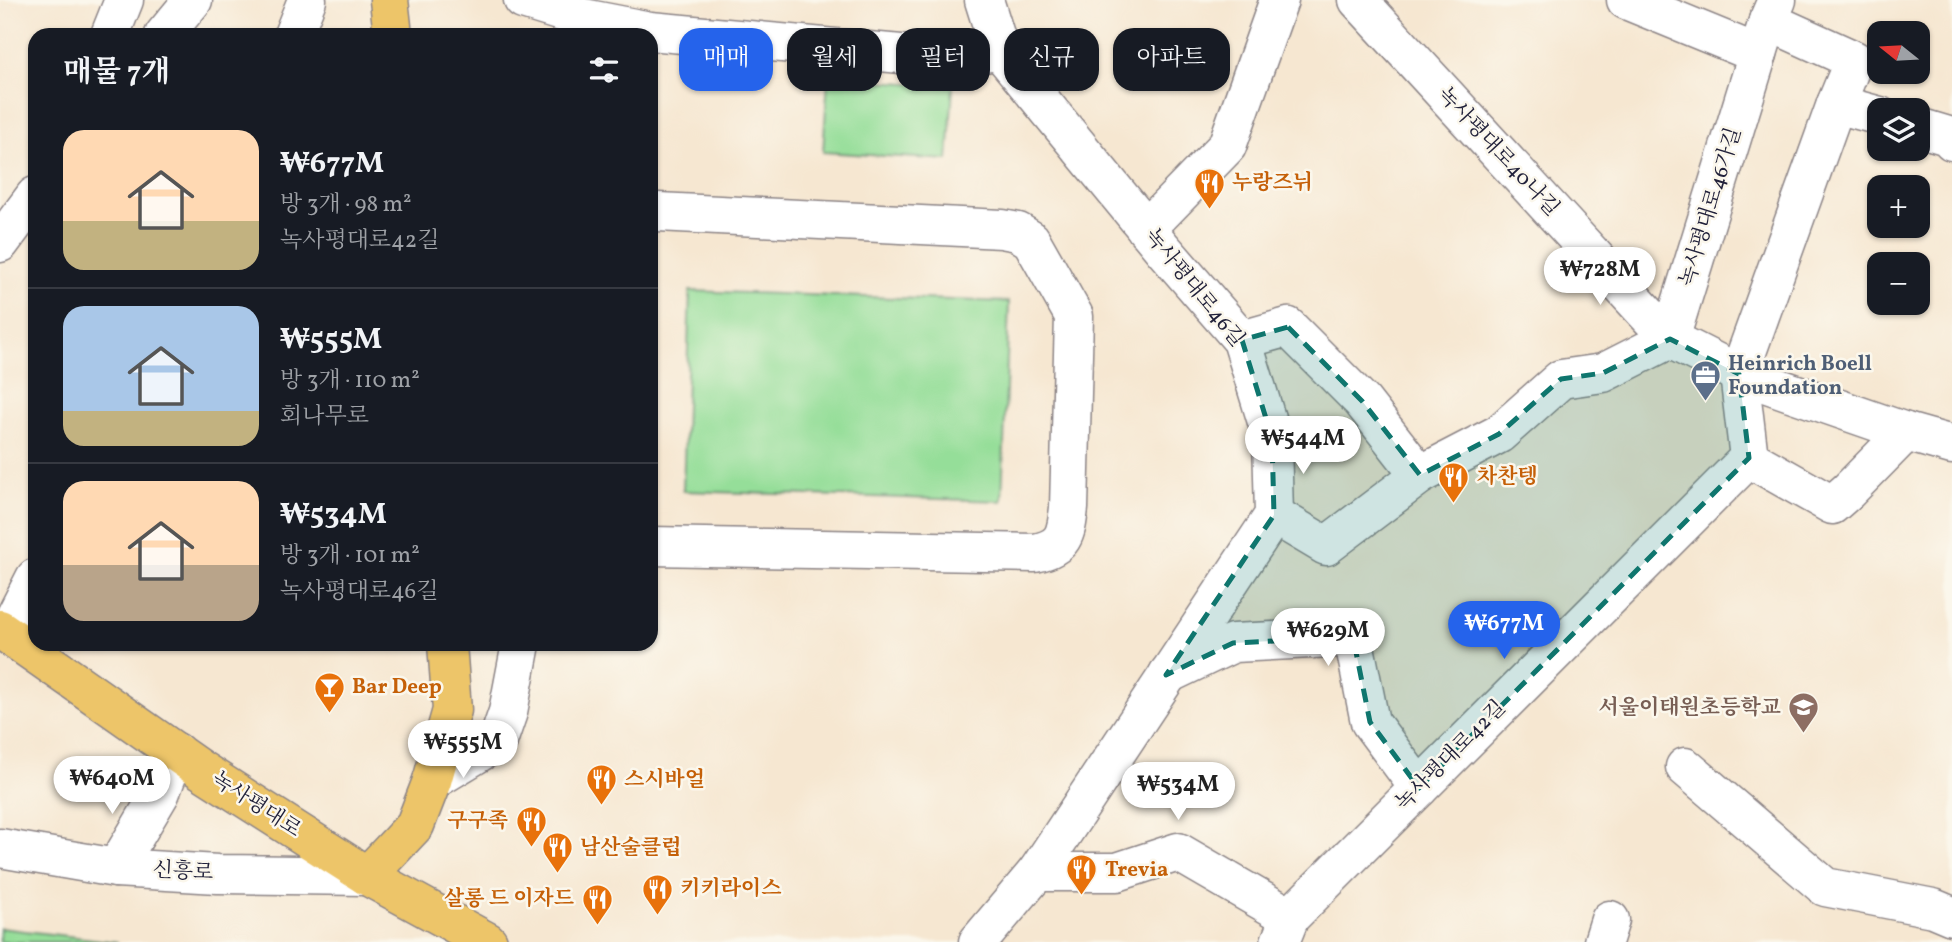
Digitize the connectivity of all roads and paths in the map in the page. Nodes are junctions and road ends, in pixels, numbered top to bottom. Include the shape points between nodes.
1 (124, 0) edge
2 (193, 0) edge
3 (307, 0) edge
4 (389, 0) edge
5 (523, 0) edge
6 (984, 0) edge
7 (1279, 0) edge
8 (1358, 0) edge
9 (1626, 0) edge
10 (1768, 25) edge
11 (113, 28) edge
12 (170, 28) edge
13 (296, 28) edge
14 (392, 28) edge
15 (632, 28) edge
16 (658, 33) edge
17 (1000, 51) junction
18 (1836, 104) junction
19 (1867, 112) edge
20 (1930, 131) edge
21 (1952, 141) edge
22 (28, 203) edge
23 (658, 212) dead end
24 (1146, 229) junction
25 (3, 231) edge
26 (1670, 339) junction
27 (1242, 341) junction
28 (1739, 374) junction
29 (1906, 432) junction
30 (1952, 446) edge
31 (1749, 458) junction
32 (1420, 475) junction
33 (1274, 514) junction
34 (658, 546) edge
35 (28, 591) edge
36 (4, 631) edge
37 (28, 648) edge
38 (32, 651) edge
39 (448, 651) edge
40 (520, 651) edge
41 (1166, 675) junction
42 (176, 752) junction
43 (1685, 767) dead end
44 (432, 781) junction
45 (1419, 788) junction
46 (0, 848) edge
47 (116, 868) junction
48 (1037, 872) junction
49 (367, 876) junction
50 (1952, 916) edge
51 (1285, 929) edge
52 (488, 942) edge
53 (978, 942) edge

1 - 11 street
2 - 12 street
3 - 13 street
4 - 14 main road
5 - 15 street
6 - 17 street, 녹사평대로46길
7 - 24 street via 1227,146
8 - 26 street, 녹사평대로40나길
9 - 10 street
10 - 18 street via 1854,60
10 - 26 street, 녹사평대로46가길
16 - 17 street via 945,58
17 - 24 street, 녹사평대로46길
18 - 19 street
18 - 28 street
20 - 21 street
22 - 25 street
23 - 34 street via 1018,232 1031,240 1074,316 1069,508 1060,543 1050,550
24 - 27 street, 녹사평대로46길
26 - 28 street, 녹사평대로40나길
26 - 32 street via 1603,373 1562,379 1499,434
27 - 32 street via 1288,327 1362,401
27 - 33 street, 녹사평대로46길 via 1272,438
28 - 29 street, 녹사평대로40나길
28 - 31 street
29 - 30 street, 녹사평대로40나길
29 - 31 street via 1832,505
31 - 45 street, 녹사평대로42길
32 - 33 street via 1326,546
33 - 41 street
35 - 36 street
36 - 37 main road, 녹사평대로
38 - 42 main road, 녹사평대로
39 - 44 main road via 452,710
40 - 44 street via 498,741
41 - 45 street via 1233,643 1353,637 1370,722
41 - 48 street
42 - 47 street via 160,794
42 - 49 main road, 녹사평대로
43 - 50 street via 1825,887 1933,908
44 - 49 main road via 415,825
45 - 51 street, 녹사평대로42길
46 - 47 street, 신흥로
47 - 49 street, 신흥로
48 - 51 street via 1117,872 1178,852
48 - 53 street
49 - 52 main road, 녹사평대로

